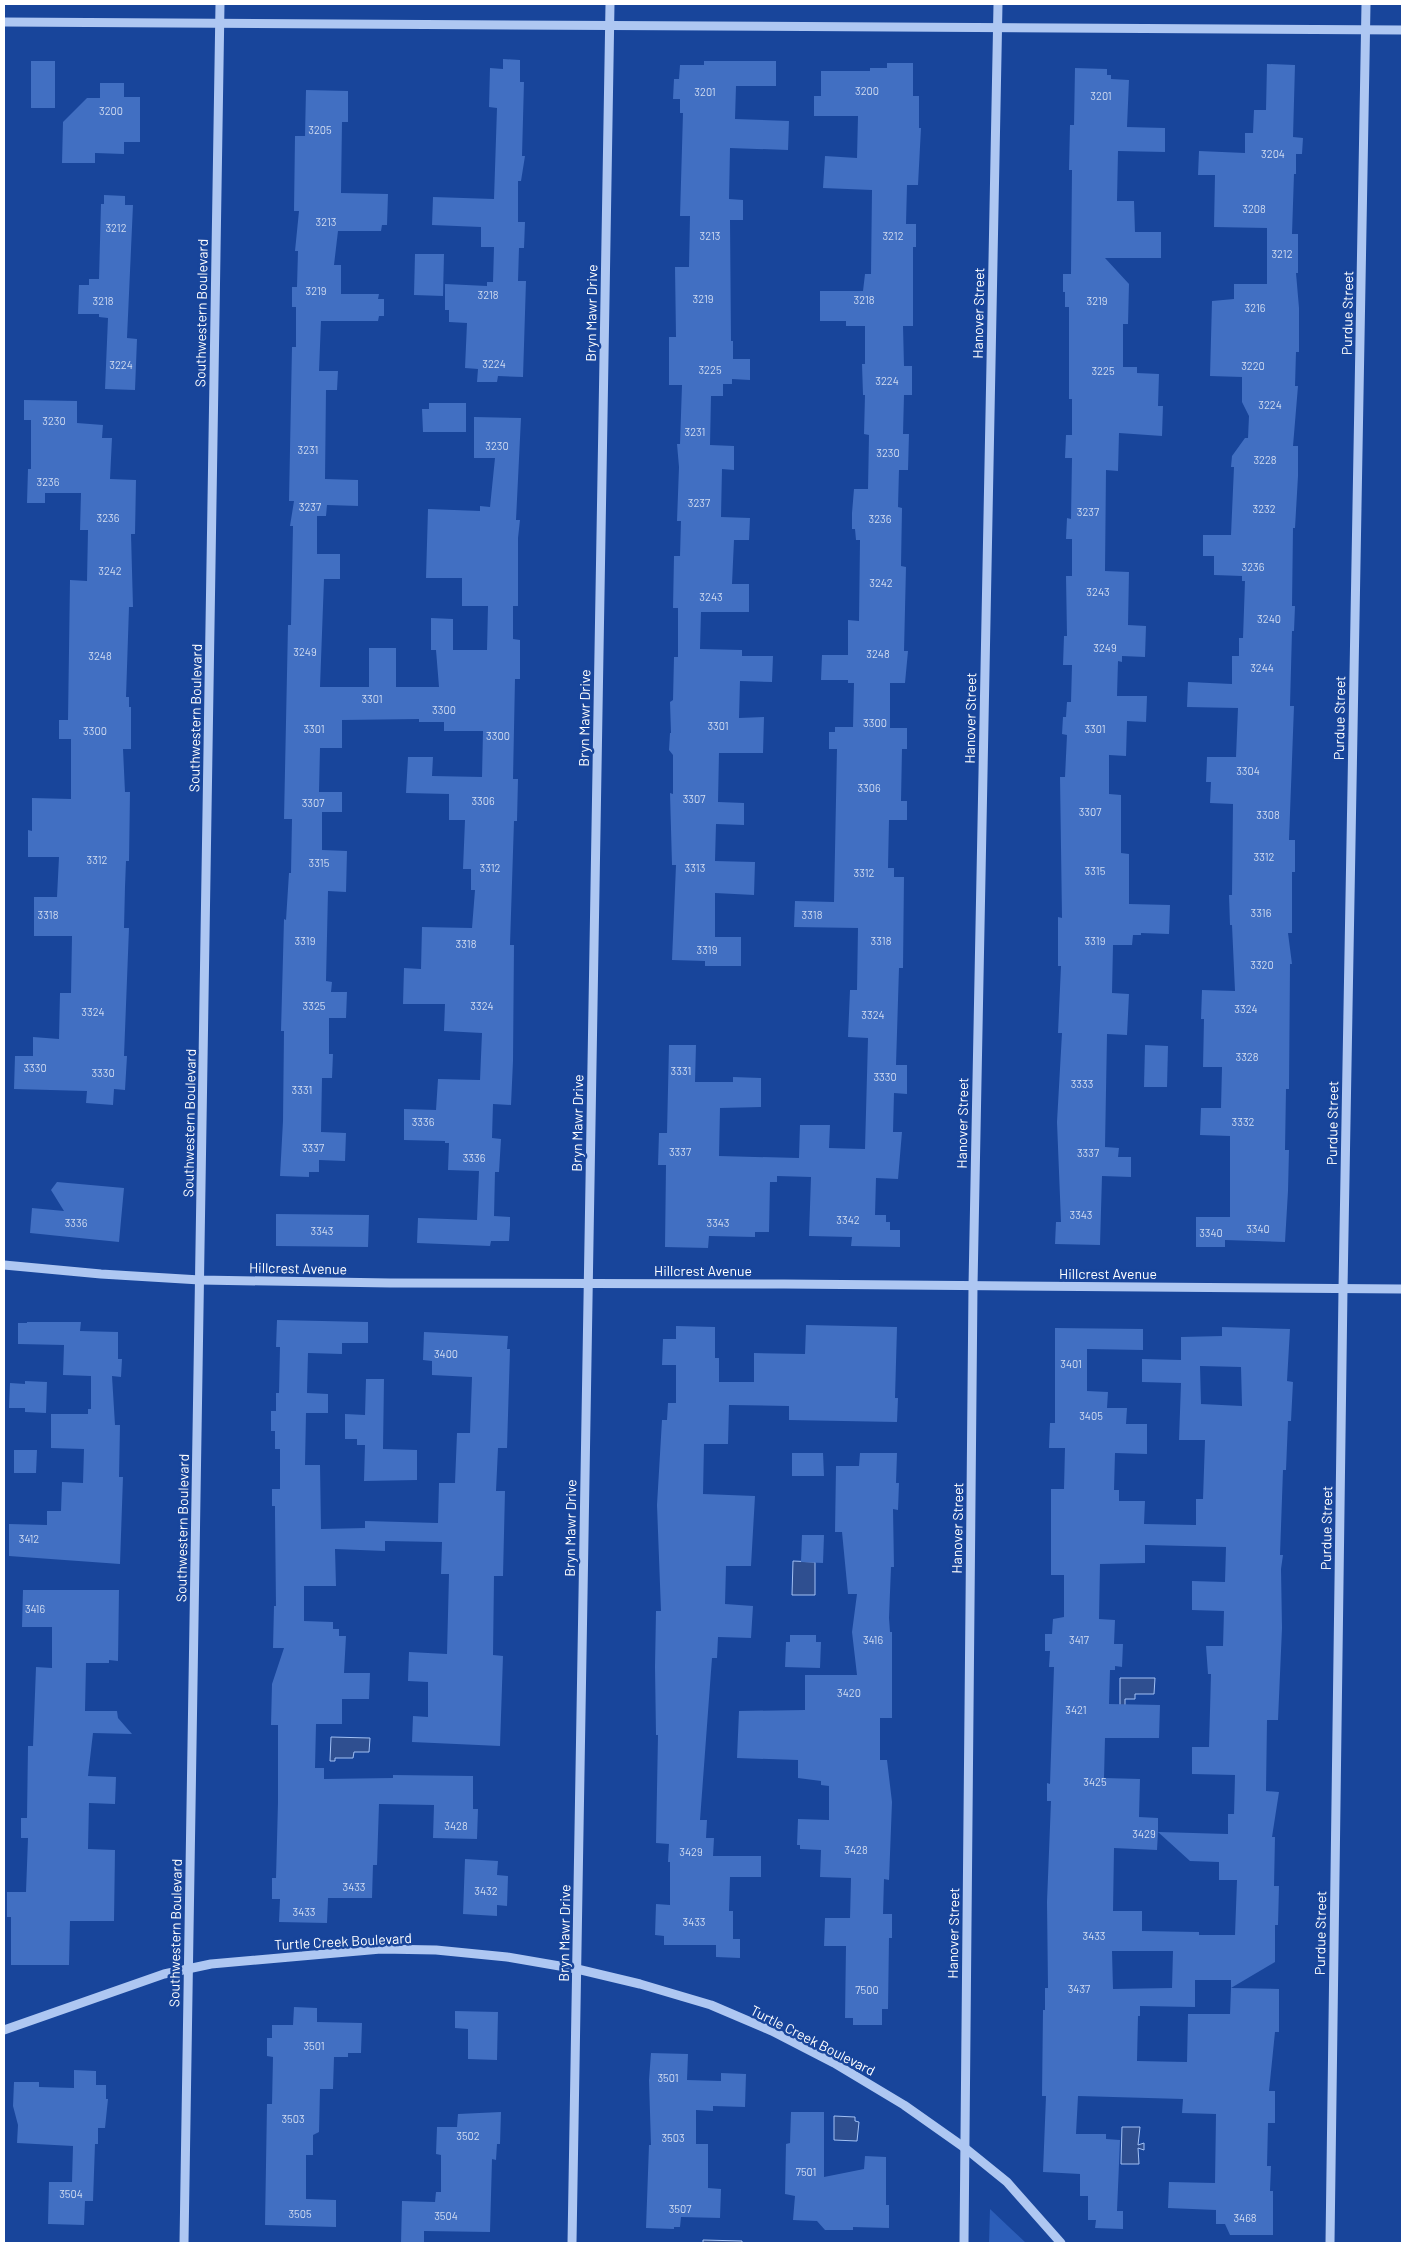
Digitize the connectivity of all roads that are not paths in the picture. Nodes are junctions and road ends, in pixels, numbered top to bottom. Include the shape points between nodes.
1 (220, 4) edge
2 (610, 4) edge
3 (998, 4) edge
4 (1366, 4) edge
5 (4, 22) edge
6 (219, 24) junction
7 (998, 26) junction
8 (609, 27) junction
9 (1366, 30) junction
10 (1402, 30) edge
11 (4, 1265) edge
12 (200, 1280) junction
13 (588, 1284) junction
14 (973, 1286) junction
15 (1343, 1288) junction
16 (1402, 1289) edge
17 (188, 1968) junction
18 (577, 1969) junction
19 (4, 2030) edge
20 (965, 2148) junction
21 (184, 2243) edge
22 (572, 2243) edge
23 (964, 2243) edge
24 (1061, 2243) edge
25 (1330, 2243) edge

1 - 6 street, Southwestern Boulevard
2 - 8 street, Bryn Mawr Drive
3 - 7 street, Hanover Street
4 - 9 street, Purdue Street
5 - 6 street
6 - 8 street
6 - 12 street, Southwestern Boulevard
7 - 8 street
7 - 9 street
7 - 14 street, Hanover Street
8 - 13 street, Bryn Mawr Drive
9 - 10 street
9 - 15 street, Purdue Street
11 - 12 street, Hillcrest Avenue
12 - 13 street, Hillcrest Avenue
12 - 17 street, Southwestern Boulevard
13 - 14 street, Hillcrest Avenue
13 - 18 street, Bryn Mawr Drive
14 - 15 street, Hillcrest Avenue
14 - 20 street, Hanover Street
15 - 16 street, Hillcrest Avenue
15 - 25 street, Purdue Street
17 - 18 street, Turtle Creek Boulevard via 381,1949 507,1957
17 - 19 street, Turtle Creek Boulevard
17 - 21 street, Southwestern Boulevard
18 - 20 street, Turtle Creek Boulevard via 711,2005 772,2031 904,2105
18 - 22 street, Bryn Mawr Drive
20 - 23 street, Hanover Street
20 - 24 street, Turtle Creek Boulevard via 1007,2182

